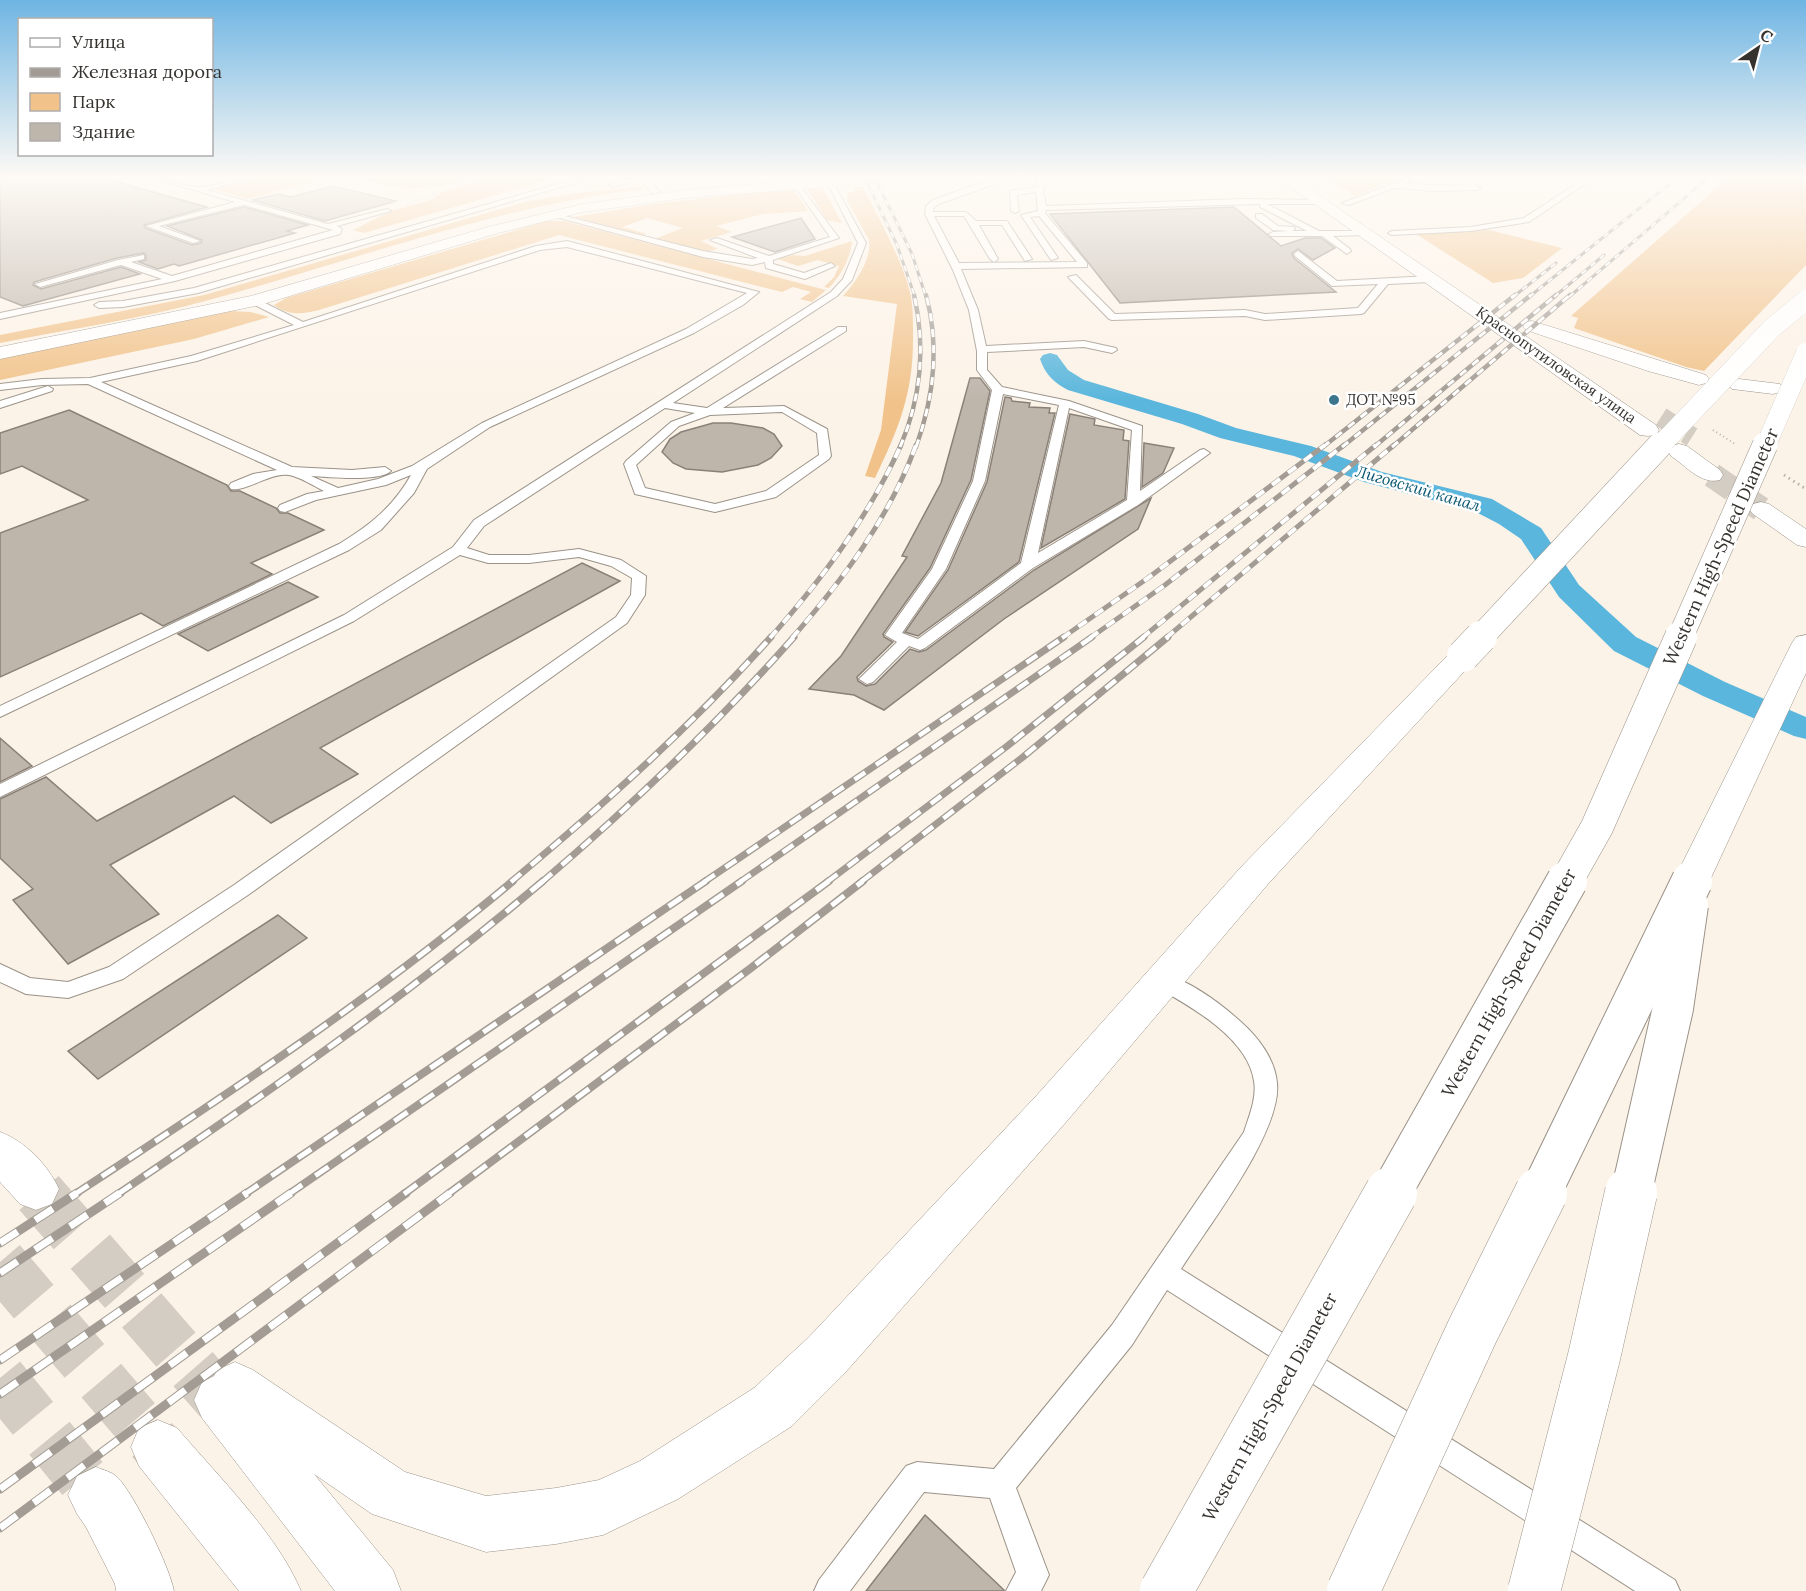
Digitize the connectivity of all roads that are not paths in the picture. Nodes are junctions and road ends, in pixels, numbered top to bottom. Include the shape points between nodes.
1 (266, 252) edge
2 (330, 252) edge
3 (394, 252) edge
4 (418, 252) edge
5 (526, 252) edge
6 (599, 252) edge
7 (696, 252) edge
8 (749, 252) edge
9 (790, 252) edge
10 (858, 252) edge
11 (949, 252) edge
12 (990, 252) edge
13 (1023, 252) edge
14 (1050, 252) edge
15 (1074, 252) edge
16 (1391, 252) edge
17 (1298, 254) dead end
18 (141, 257) dead end
19 (1054, 258) dead end
20 (769, 259) junction
21 (994, 259) dead end
22 (1028, 259) dead end
23 (121, 262) junction
24 (831, 266) dead end
25 (957, 266) junction
26 (1073, 277) dead end
27 (172, 279) junction
28 (1430, 279) junction
29 (1384, 283) junction
30 (40, 284) dead end
31 (1806, 300) edge
32 (254, 301) junction
33 (82, 302) junction
34 (58, 315) dead end
35 (0, 316) edge
36 (23, 322) dead end
37 (302, 325) junction
38 (0, 327) edge
39 (842, 329) dead end
40 (0, 346) edge
41 (984, 349) junction
42 (1112, 350) dead end
43 (0, 353) edge
44 (1806, 353) edge
45 (1699, 378) dead end
46 (72, 381) junction
47 (90, 381) junction
48 (1739, 385) dead end
49 (0, 387) edge
50 (1773, 388) dead end
51 (998, 390) junction
52 (1065, 403) junction
53 (661, 404) junction
54 (0, 405) edge
55 (709, 412) junction
56 (1685, 444) tunnel mouth
57 (1204, 453) dead end
58 (422, 467) junction
59 (1719, 467) tunnel mouth
60 (290, 471) junction
61 (235, 486) dead end
62 (337, 492) junction
63 (1132, 502) junction
64 (285, 508) dead end
65 (1806, 513) edge
66 (1806, 540) edge
67 (458, 550) junction
68 (1028, 565) junction
69 (907, 640) junction
70 (1806, 644) edge
71 (867, 679) dead end
72 (0, 712) edge
73 (0, 791) edge
74 (1692, 880) junction
75 (0, 972) edge
76 (1163, 981) junction
77 (0, 1151) edge
78 (36, 1189) tunnel mouth
79 (1163, 1272) junction
80 (158, 1447) tunnel mouth
81 (1000, 1484) junction
82 (96, 1495) tunnel mouth
83 (145, 1591) edge
84 (272, 1591) edge
85 (372, 1591) edge
86 (830, 1591) edge
87 (1022, 1591) edge
88 (1166, 1591) edge
89 (1353, 1591) edge
90 (1534, 1591) edge
91 (1664, 1591) edge

1 - 27 lane
2 - 33 lane via 195,291 123,304
3 - 40 main road via 227,300
4 - 32 main road
5 - 37 lane
6 - 58 lane via 754,292 690,331 486,425
7 - 20 lane via 752,262
8 - 20 lane
9 - 20 lane
10 - 53 lane via 847,280 834,294
11 - 25 lane
12 - 21 lane
13 - 22 lane
14 - 19 lane
15 - 25 lane via 1084,265
16 - 28 main road, Краснопутиловская улица
17 - 29 lane via 1335,284
18 - 23 lane
20 - 24 lane via 769,266 805,276
23 - 27 lane
23 - 30 lane
25 - 41 lane
26 - 29 lane via 1112,317 1245,313 1265,317 1362,311
27 - 33 lane
28 - 29 lane
28 - 45 main road, Краснопутиловская улица via 1655,423 1527,322 1655,367
31 - 76 main road, bridge via 1732,369 1255,875
32 - 37 lane
32 - 43 main road
33 - 34 lane
33 - 35 lane
36 - 38 lane
37 - 47 lane via 193,358
39 - 55 lane
41 - 42 lane via 1084,344
41 - 51 lane via 982,370
44 - 88 main road, Western High-Speed Diameter, bridge via 1597,827
46 - 47 lane
46 - 49 lane
46 - 54 lane
47 - 60 lane
48 - 50 main road
51 - 52 lane
51 - 69 lane via 979,481 939,569 893,635
52 - 63 lane via 1138,428
52 - 68 lane
53 - 55 lane
53 - 67 lane via 479,523
55 - 55 lane via 675,424 630,464 640,491 715,508 771,494 825,456 823,431 784,409
56 - 59 main road
57 - 63 lane
58 - 60 lane via 352,474
58 - 62 lane via 382,482
58 - 72 lane via 409,490 376,527 344,547
60 - 61 lane
60 - 62 lane
62 - 64 lane
63 - 68 lane
65 - 66 main road via 1767,500
67 - 73 lane via 349,618
67 - 75 lane via 488,559 579,553 616,563 639,576 639,595 622,620 241,890 116,973 68,990 26,986
68 - 69 lane via 920,645
69 - 71 lane
70 - 74 main road
74 - 89 main road, bridge via 1472,1332
74 - 90 main road, bridge via 1673,1008 1594,1357
76 - 79 lane via 1209,1008 1236,1030 1255,1054 1266,1080 1263,1110 1254,1136
76 - 85 main road via 826,1356 773,1407 659,1480 603,1507 486,1524 391,1495 227,1394
77 - 78 main road
79 - 81 lane via 1122,1335
79 - 91 lane
80 - 84 main road via 255,1564
81 - 86 lane via 917,1477
81 - 87 lane via 1033,1575
82 - 83 main road via 106,1507

